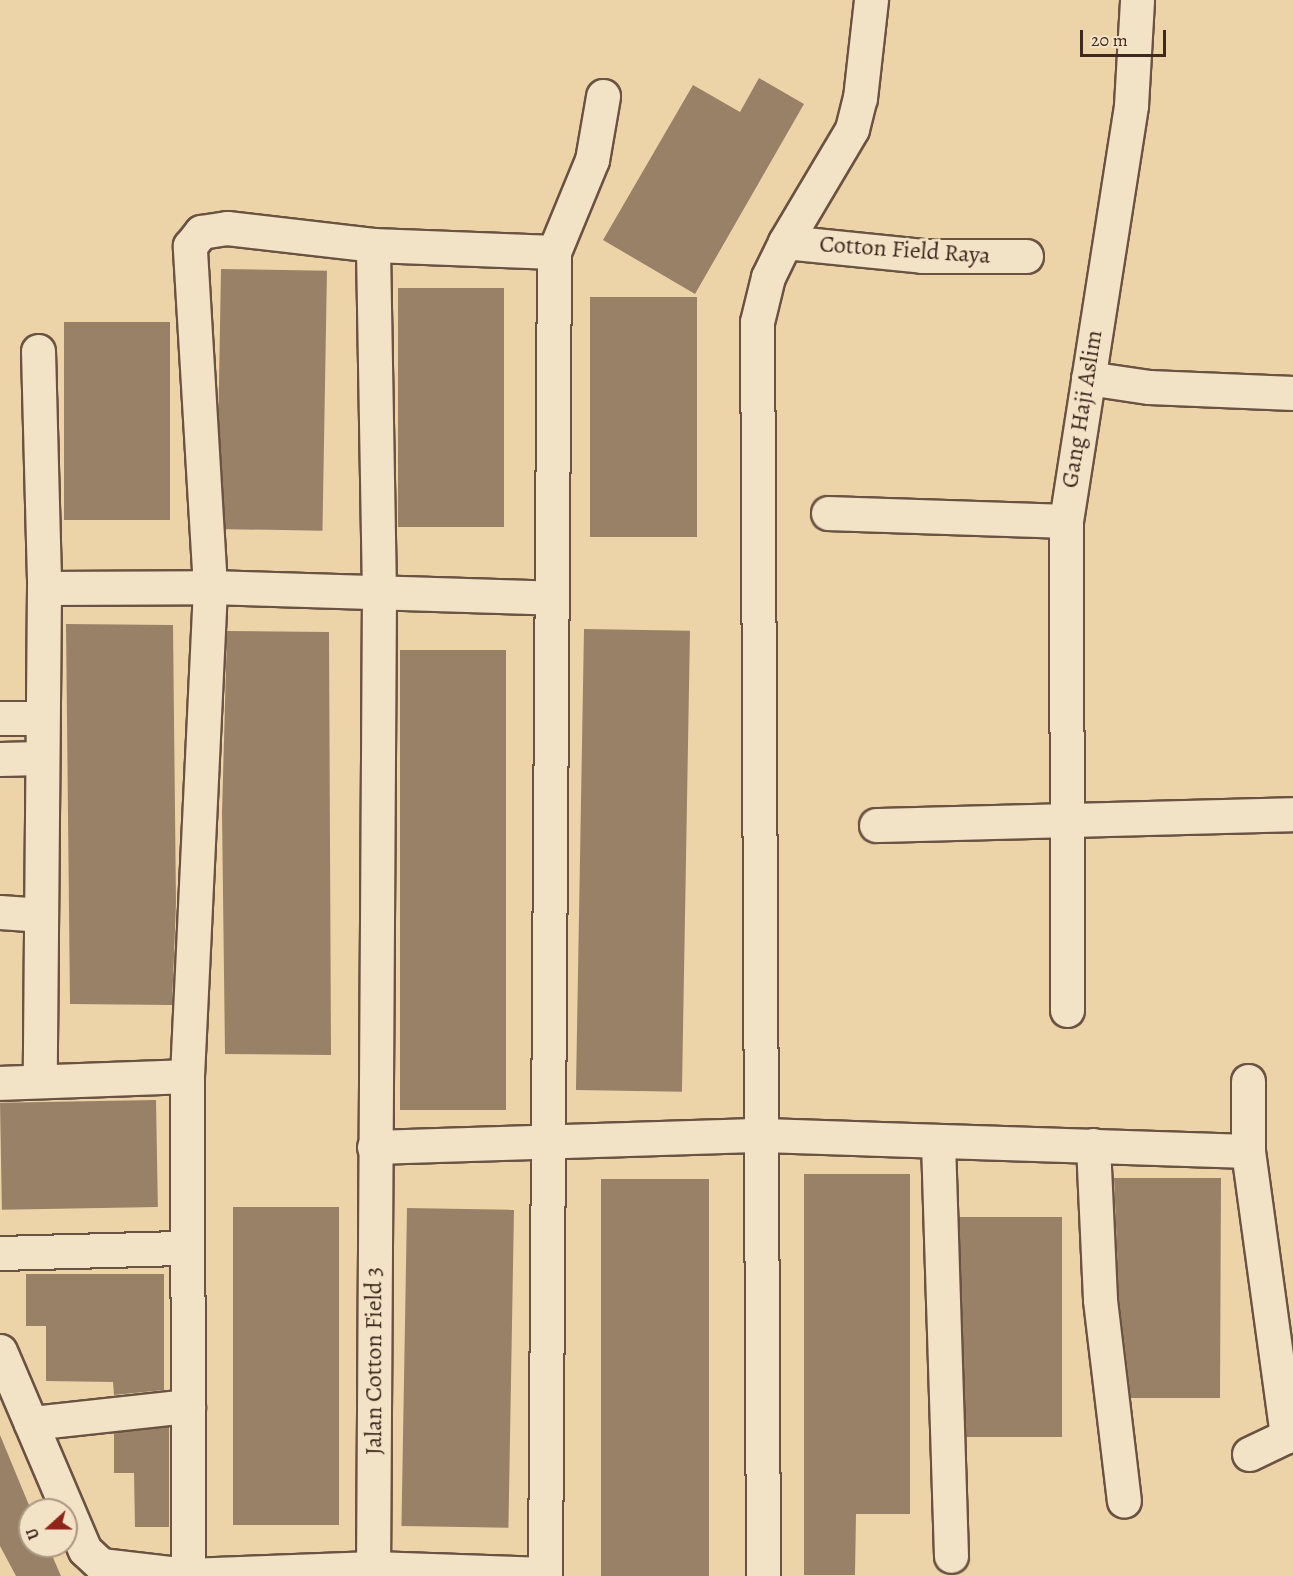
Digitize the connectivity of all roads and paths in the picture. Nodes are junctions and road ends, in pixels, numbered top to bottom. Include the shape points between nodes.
1 (871, 0) edge
2 (1137, 0) edge
3 (603, 96) dead end
4 (785, 242) junction
5 (373, 245) junction
6 (554, 252) junction
7 (1026, 256) dead end
8 (38, 351) dead end
9 (1088, 378) junction
10 (1293, 393) edge
11 (828, 513) dead end
12 (1065, 521) junction
13 (210, 587) junction
14 (44, 588) junction
15 (379, 593) junction
16 (552, 598) junction
17 (0, 718) edge
18 (40, 718) junction
19 (40, 758) junction
20 (0, 759) edge
21 (1293, 814) edge
22 (1067, 820) junction
23 (876, 825) dead end
24 (0, 912) edge
25 (39, 915) junction
26 (1067, 1010) dead end
27 (187, 1076) junction
28 (40, 1080) junction
29 (1248, 1081) dead end
30 (0, 1083) edge
31 (763, 1135) junction
32 (938, 1142) junction
33 (550, 1144) junction
34 (1093, 1145) junction
35 (374, 1147) junction
36 (1248, 1151) junction
37 (184, 1248) junction
38 (0, 1253) edge
39 (0, 1351) edge
40 (188, 1406) junction
41 (31, 1423) junction
42 (1290, 1434) edge
43 (1249, 1454) dead end
44 (1124, 1501) dead end
45 (951, 1556) dead end
46 (373, 1572) edge
47 (188, 1575) edge
48 (545, 1575) edge
49 (762, 1576) edge

1 - 4 street via 860,98 852,129
2 - 9 street, Gang Haji Aslim via 1131,105
3 - 6 street via 592,160
4 - 7 street, Cotton Field Raya via 922,256
4 - 31 street via 768,277 757,322 754,366
5 - 6 street
5 - 13 street via 227,228 207,230 192,241 189,255
5 - 15 street, Jalan Cotton Field 3
6 - 16 street
8 - 14 street
9 - 10 street via 1149,387
9 - 12 street, Gang Haji Aslim
11 - 12 street
12 - 22 street, Gang Haji Aslim
13 - 14 street
13 - 15 street
13 - 27 street
14 - 18 street
15 - 16 street
15 - 35 street, Jalan Cotton Field 3
16 - 33 street
17 - 18 street
18 - 19 street
19 - 20 street
19 - 25 street
21 - 22 street
22 - 23 street
22 - 26 street, Gang Haji Aslim
24 - 25 street
25 - 28 street
27 - 28 street
27 - 37 street
28 - 30 street
29 - 36 street
31 - 32 street
31 - 33 street
31 - 49 street
32 - 34 street
32 - 45 street
33 - 35 street
33 - 48 street
34 - 36 street
34 - 44 street via 1100,1300
35 - 46 street, Jalan Cotton Field 3
36 - 42 street
37 - 38 street
37 - 40 street
39 - 41 street
40 - 41 street
40 - 47 street
41 - 47 street via 91,1558 110,1568
42 - 43 street
46 - 47 street
46 - 48 street

